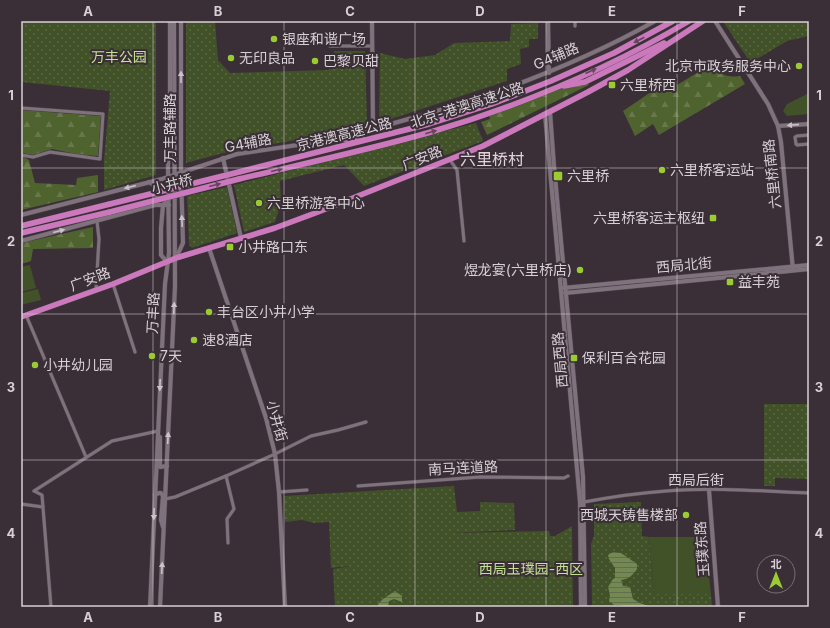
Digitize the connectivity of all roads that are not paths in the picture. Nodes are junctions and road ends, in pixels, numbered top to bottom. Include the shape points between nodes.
1 (170, 21) edge
2 (174, 21) edge
3 (182, 21) edge
4 (372, 21) edge
5 (548, 21) edge
6 (575, 21) edge
7 (673, 21) edge
8 (689, 21) edge
9 (703, 21) edge
10 (715, 21) edge
11 (652, 22) edge
12 (575, 26) dead end
13 (675, 38) junction
14 (330, 46) dead end
15 (372, 46) junction
16 (549, 72) junction
17 (554, 88) junction
18 (466, 103) junction
19 (21, 108) edge
20 (548, 113) junction
21 (429, 124) junction
22 (809, 124) edge
23 (778, 126) junction
24 (373, 130) junction
25 (809, 135) edge
26 (338, 139) junction
27 (373, 139) junction
28 (809, 144) edge
29 (21, 155) edge
30 (223, 158) junction
31 (450, 160) junction
32 (181, 172) junction
33 (239, 172) joint
34 (174, 174) junction
35 (168, 177) junction
36 (239, 179) joint
37 (149, 182) junction
38 (168, 199) junction
39 (155, 205) junction
40 (162, 205) junction
41 (169, 205) junction
42 (21, 216) edge
43 (97, 221) junction
44 (21, 226) edge
45 (21, 234) edge
46 (241, 238) junction
47 (21, 241) edge
48 (464, 241) dead end
49 (209, 248) junction
50 (176, 258) junction
51 (167, 262) junction
52 (809, 265) edge
53 (792, 268) junction
54 (809, 269) edge
55 (113, 284) junction
56 (165, 284) junction
57 (175, 286) junction
58 (96, 290) junction
59 (563, 290) junction
60 (24, 316) edge
61 (135, 352) dead end
62 (366, 422) dead end
63 (158, 431) junction
64 (275, 454) junction
65 (86, 457) junction
66 (167, 466) junction
67 (226, 476) junction
68 (568, 476) dead end
69 (358, 486) dead end
70 (307, 490) dead end
71 (709, 490) junction
72 (279, 492) junction
73 (809, 492) edge
74 (154, 495) junction
75 (165, 499) junction
76 (584, 502) junction
77 (21, 504) edge
78 (43, 507) junction
79 (164, 534) junction
80 (228, 543) dead end
81 (51, 607) edge
82 (150, 607) edge
83 (160, 607) edge
84 (285, 607) edge
85 (581, 607) edge
86 (585, 607) edge
87 (718, 607) edge

1 - 35 street, 万丰路
2 - 34 street, 万丰路
32 -> 3 street, 万丰路辅路
4 - 15 street
5 - 16 street
6 - 12 street
7 -> 21 highway, 京港澳高速公路 via 614,53 551,82
17 -> 8 highway, 北京-港澳高速公路 via 617,60
9 - 13 highway, 广安路
10 - 23 street, 六里桥南路 via 768,104
11 - 16 street, G4辅路 via 604,48
13 - 17 highway via 584,82
13 - 20 highway, 广安路 via 628,70
14 - 15 street
15 - 24 street
16 - 18 street, G4辅路
36 -> 17 highway, 北京-港澳高速公路 via 431,132
18 - 21 highway
18 - 24 street, G4辅路
19 - 29 street via 103,114 100,159 50,152 33,157
20 - 31 highway, 广安路
20 - 59 street, 西局西路
21 - 27 highway, 京港澳高速公路
22 -> 23 street
23 - 53 street, 六里桥南路 via 782,142
24 - 26 street, G4辅路
25 - 28 street via 795,137 797,145
26 - 27 highway
26 - 30 street, G4辅路
27 - 33 highway, 京港澳高速公路
30 - 32 street, G4辅路
30 - 46 street
31 - 46 highway, 广安路 via 310,215
31 - 48 street via 457,170
32 - 34 street, G4辅路
50 -> 32 street, 万丰路辅路 via 183,243
33 - 44 highway, 小井桥, bridge
34 - 35 street, G4辅路
34 - 50 street, 万丰路
35 - 37 street, G4辅路
35 - 38 street, 万丰路
45 -> 36 highway, 小井桥, bridge
37 - 39 street via 154,184 156,189
37 -> 42 street, G4辅路
38 - 40 street
38 - 41 street, 万丰路
39 - 40 street
39 - 43 street
40 - 41 street
40 - 51 street via 161,255
41 - 51 street, 万丰路
47 -> 43 street
43 - 58 street via 99,239
46 - 49 highway, 广安路
49 - 50 highway, 广安路
49 - 64 street, 小井街 via 266,418
50 - 51 highway, 广安路
50 - 57 street, 万丰路
51 - 55 highway, 广安路
51 - 56 street, 万丰路
52 - 53 street, 西局北街
53 - 54 street, 西局北街
53 - 59 street, 西局北街
55 - 58 highway, 广安路
55 - 61 street
56 - 57 street via 169,282
56 -> 63 street, 万丰路
66 -> 57 street, 万丰路
58 - 60 highway, 广安路
59 - 76 street, 西局西路
59 - 85 street, 西局西路 via 580,502
60 - 65 street
62 - 64 street via 311,436
63 - 65 street via 112,440
63 - 66 street via 161,441 160,468
63 - 74 street, 万丰路
64 - 67 street
64 - 72 street, 小井街
65 - 78 street via 34,491 42,495
66 - 75 street, 万丰路
67 - 75 street
67 - 80 street via 234,509 227,519
68 - 69 street, 南马连道路 via 480,477
70 - 72 street
71 - 73 street, 西局后街
71 - 76 street, 西局后街 via 666,491
71 - 87 street, 玉璞东路
72 - 84 street, 小井街
74 - 79 street via 161,493 163,496 161,520
74 -> 82 street, 万丰路
75 - 79 street, 万丰路
76 - 86 street, 西局西路
77 - 78 street
78 - 81 street
83 -> 79 street, 万丰路

